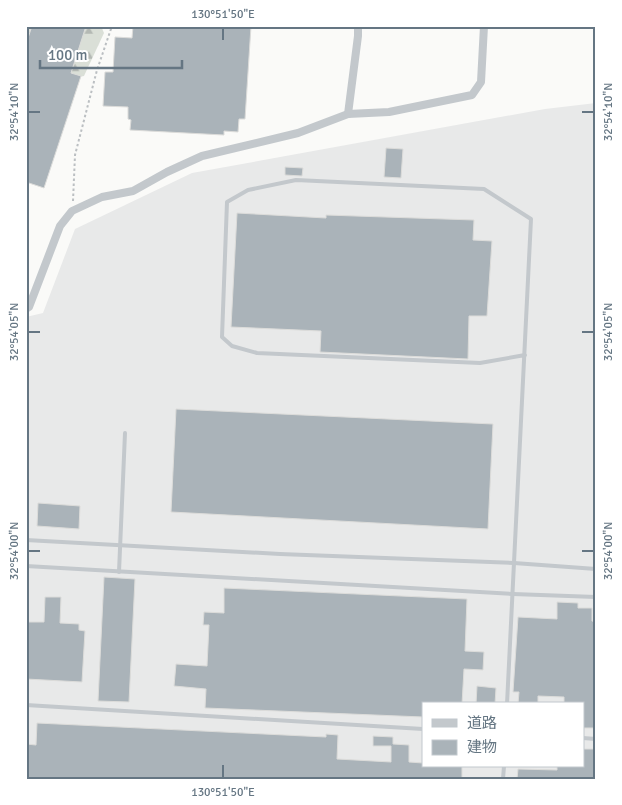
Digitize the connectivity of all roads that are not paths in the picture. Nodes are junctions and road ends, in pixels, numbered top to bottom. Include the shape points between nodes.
1 (358, 26) edge
2 (484, 26) edge
3 (348, 114) junction
4 (26, 308) edge
5 (524, 355) junction
6 (125, 433) dead end
7 (26, 540) edge
8 (120, 545) junction
9 (514, 563) junction
10 (26, 566) edge
11 (596, 569) edge
12 (119, 572) junction
13 (514, 594) junction
14 (596, 597) edge
15 (508, 702) edge
16 (26, 705) edge
17 (422, 729) edge

1 - 3 street
2 - 3 street via 481,82 472,95 389,112
3 - 4 street via 298,133 202,156 133,191 102,197 72,211 60,226
5 - 5 lane via 480,363 257,353 232,346 222,337 227,202 248,190 296,180 484,189 531,219
5 - 9 lane
6 - 8 lane
7 - 8 lane
8 - 9 lane
8 - 12 lane
9 - 11 lane
9 - 13 lane
10 - 12 lane
12 - 13 lane
13 - 14 lane
13 - 15 lane
16 - 17 lane

